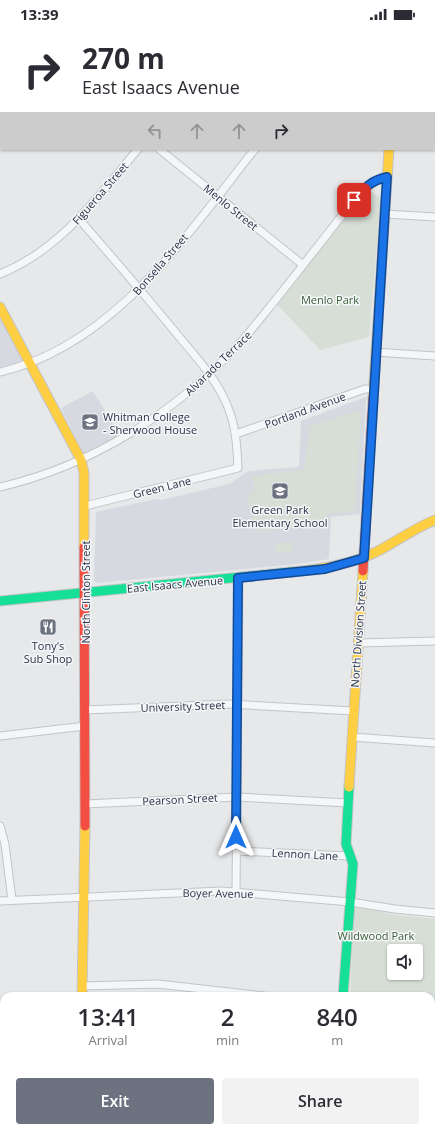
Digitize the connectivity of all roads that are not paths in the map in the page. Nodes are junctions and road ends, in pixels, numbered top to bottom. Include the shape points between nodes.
1 (137, 150) edge
2 (160, 150) edge
3 (254, 150) edge
4 (389, 150) edge
5 (387, 177) junction
6 (217, 196) junction
7 (385, 214) junction
8 (435, 217) edge
9 (79, 219) junction
10 (303, 265) junction
11 (0, 274) edge
12 (140, 289) junction
13 (0, 307) edge
14 (375, 352) junction
15 (435, 356) edge
16 (30, 363) junction
17 (0, 372) edge
18 (209, 373) junction
19 (375, 389) junction
20 (236, 434) junction
21 (81, 460) junction
22 (0, 487) edge
23 (85, 506) junction
24 (435, 520) edge
25 (364, 558) junction
26 (238, 578) junction
27 (85, 593) junction
28 (0, 601) edge
29 (435, 641) edge
30 (358, 643) junction
31 (237, 704) junction
32 (85, 710) junction
33 (353, 711) junction
34 (84, 726) junction
35 (0, 736) edge
36 (352, 737) junction
37 (435, 743) edge
38 (236, 797) junction
39 (348, 803) junction
40 (85, 804) junction
41 (0, 826) edge
42 (236, 851) junction
43 (350, 856) junction
44 (236, 892) junction
45 (83, 897) junction
46 (12, 900) junction
47 (0, 901) edge
48 (350, 902) junction
49 (435, 912) edge
50 (82, 986) junction
51 (82, 992) edge
52 (229, 992) edge
53 (343, 992) edge

1 - 9 street, Figueroa Street
2 - 6 street, Menlo Street
3 - 6 street, Bonsella Street
4 - 5 street, North Division Street
5 - 7 street, North Division Street
5 - 10 street, Alvarado Terrace via 372,182 363,189
6 - 10 street, Menlo Street
6 - 12 street, Bonsella Street
7 - 8 street
7 - 14 street, North Division Street
9 - 11 street, Figueroa Street via 42,250
9 - 12 street
10 - 18 street, Alvarado Terrace via 251,331
12 - 16 street, Bonsella Street via 93,328
12 - 18 street
13 - 16 street, North Clinton Street
14 - 15 street
14 - 19 street, North Division Street
16 - 17 street, Bonsella Street
16 - 21 street, North Clinton Street
18 - 20 street via 228,406
18 - 21 street, Alvarado Terrace via 182,398 154,418
19 - 20 street, Portland Avenue via 365,389
19 - 25 street, North Division Street
20 - 23 street, Green Lane via 238,468
21 - 22 street, Alvarado Terrace
21 - 23 street, North Clinton Street
23 - 27 street, North Clinton Street
24 - 25 street, East Isaacs Avenue
25 - 26 street, East Isaacs Avenue via 325,569
25 - 30 street, North Division Street
26 - 27 street, East Isaacs Avenue
26 - 31 street
27 - 28 street, East Isaacs Avenue
27 - 32 street, North Clinton Street
29 - 30 street
30 - 33 street, North Division Street
31 - 32 street, University Street
31 - 33 street, University Street
31 - 38 street
32 - 34 street, North Clinton Street
33 - 36 street, North Division Street
34 - 35 street
34 - 40 street, North Clinton Street
36 - 37 street
36 - 39 street, North Division Street
38 - 39 street, Pearson Street
38 - 40 street, Pearson Street
38 - 42 street
39 - 43 street, North Division Street via 346,844
40 - 45 street, North Clinton Street
41 - 46 street via 5,844
42 - 43 street, Lennon Lane
42 - 44 street
43 - 48 street, North Division Street via 353,864
44 - 45 street, Boyer Avenue
44 - 48 street, Boyer Avenue
45 - 46 street, Boyer Avenue
45 - 50 street, North Clinton Street
46 - 47 street, Boyer Avenue
48 - 49 street, Boyer Avenue
48 - 53 street, North Division Street
50 - 51 street, North Clinton Street
50 - 52 street via 158,984

